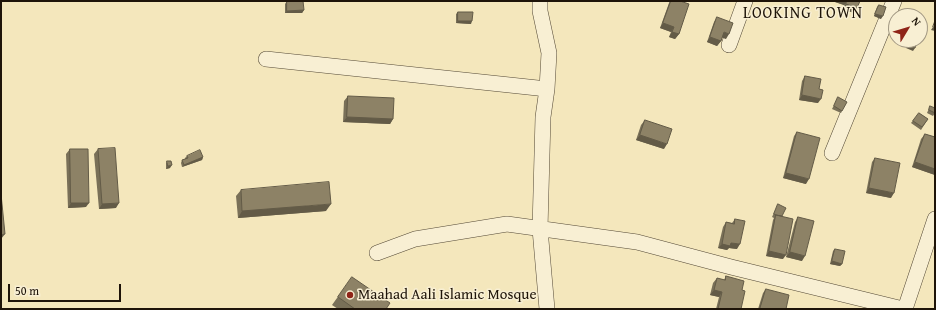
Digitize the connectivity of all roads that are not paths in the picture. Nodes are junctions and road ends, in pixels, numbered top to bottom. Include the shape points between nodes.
1 (540, 1) edge
2 (745, 1) edge
3 (894, 1) edge
4 (729, 46) dead end
5 (266, 59) dead end
6 (547, 89) junction
7 (832, 153) dead end
8 (935, 219) edge
9 (540, 229) junction
10 (377, 253) dead end
11 (546, 309) edge
12 (904, 309) edge

1 - 6 street via 549,53
2 - 4 street
3 - 7 street
5 - 6 street
6 - 9 street via 543,117
8 - 12 street
9 - 10 street via 507,224 415,239
9 - 11 street
9 - 12 street via 637,242

